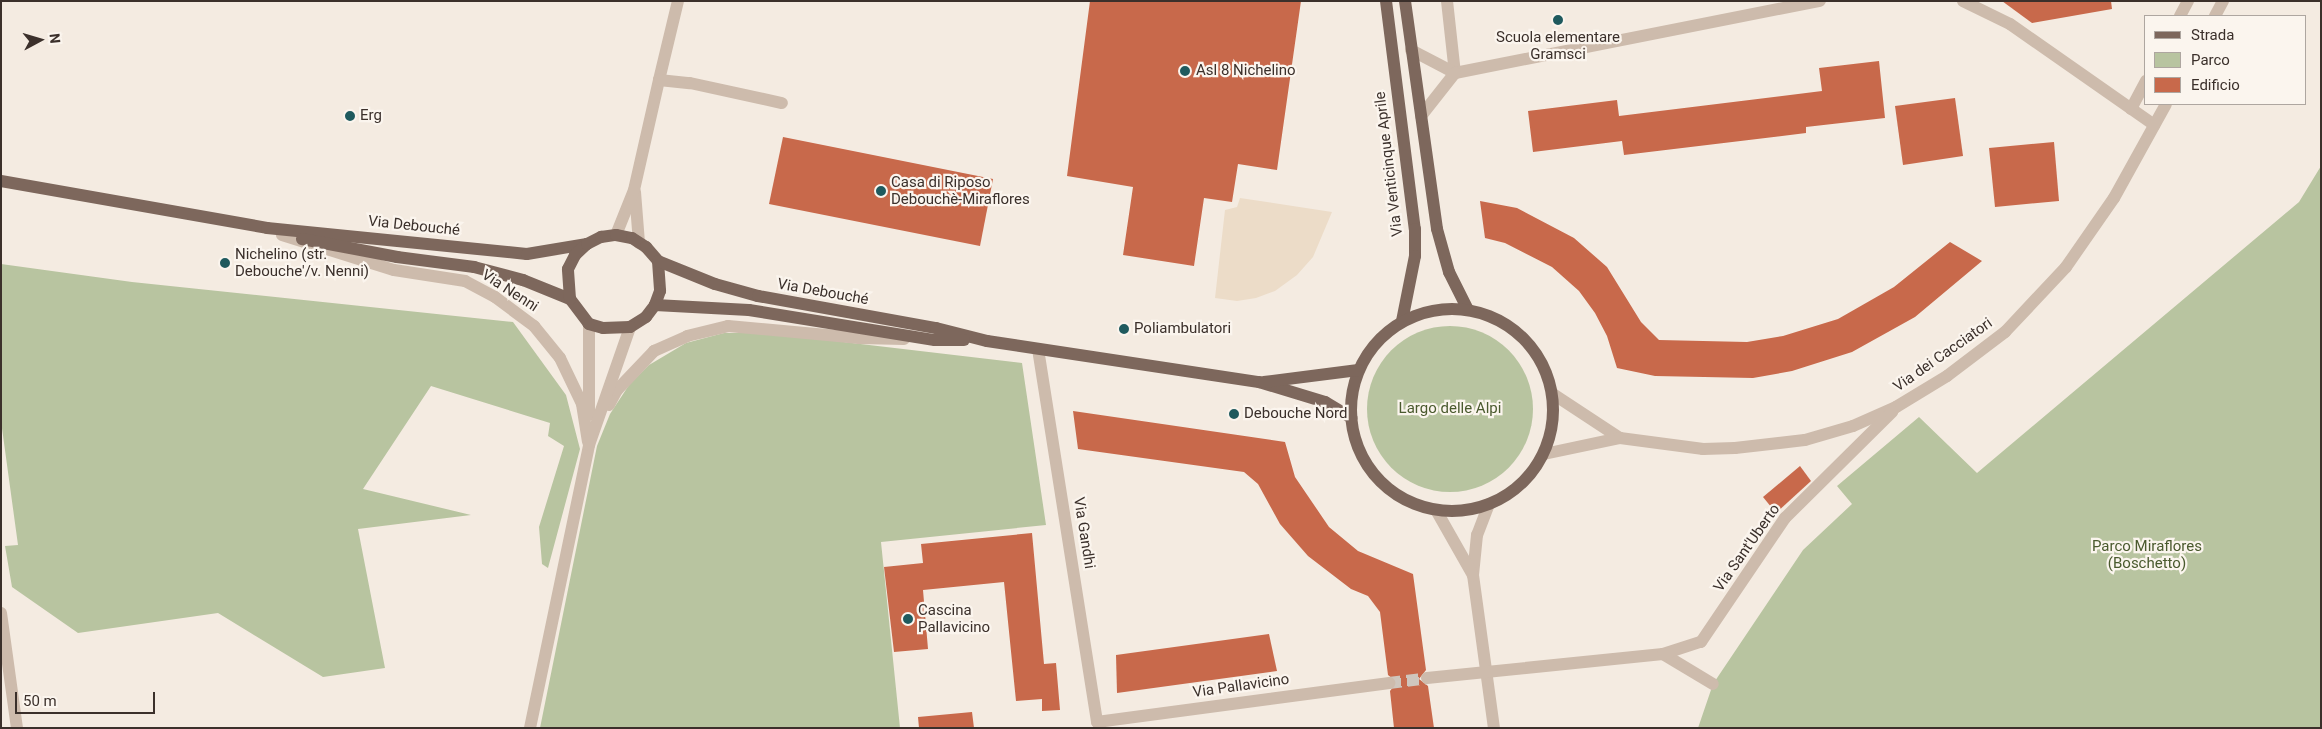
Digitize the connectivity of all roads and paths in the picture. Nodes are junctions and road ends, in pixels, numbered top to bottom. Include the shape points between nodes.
1 (678, 1) edge
2 (1386, 1) edge
3 (1405, 1) edge
4 (1447, 1) edge
5 (1820, 1) edge
6 (1963, 1) edge
7 (2188, 1) edge
8 (2223, 1) edge
9 (1780, 5) edge
10 (2181, 15) edge
11 (2216, 15) edge
12 (1412, 50) junction
13 (1455, 73) junction
14 (659, 80) junction
15 (2144, 85) edge
16 (782, 103) dead end
17 (2165, 105) edge
18 (2131, 109) junction
19 (1421, 116) junction
20 (2154, 125) junction
21 (1, 180) edge
22 (634, 190) junction
23 (267, 228) junction
24 (282, 235) junction
25 (616, 235) junction
26 (639, 243) junction
27 (587, 244) junction
28 (658, 261) junction
29 (570, 299) junction
30 (655, 305) junction
31 (1468, 310) junction
32 (1402, 321) junction
33 (589, 324) junction
34 (630, 327) junction
35 (934, 340) junction
36 (987, 341) junction
37 (1038, 349) junction
38 (1358, 370) junction
39 (1259, 382) junction
40 (1553, 394) junction
41 (1896, 407) junction
42 (1352, 418) junction
43 (1620, 438) junction
44 (589, 445) junction
45 (1544, 454) junction
46 (1488, 504) junction
47 (1436, 510) junction
48 (1473, 575) junction
49 (1, 614) edge
50 (1663, 654) junction
51 (1486, 673) junction
52 (1427, 678) tunnel mouth
53 (1389, 683) tunnel mouth
54 (1713, 684) dead end
55 (1097, 722) joint
56 (17, 728) edge
57 (530, 728) edge
58 (1494, 728) edge

1 - 14 street
2 - 32 main road, Via Venticinque Aprile via 1415,229 1415,256
3 - 12 main road
4 - 13 street
5 - 9 street
6 - 18 street via 2010,24
7 - 10 street
8 - 11 street
9 - 13 street
12 - 13 street
12 - 19 main road
13 - 19 street
14 - 16 street via 690,83
14 - 22 street
15 - 18 street
17 - 20 street, Via dei Cacciatori
18 - 20 street
19 - 31 main road via 1442,253
20 - 41 street, Via dei Cacciatori via 2114,198 2066,267 2005,332 1947,376
21 - 23 main road, Via Debouché
22 - 25 street
22 - 26 street
23 - 24 main road, Via Debouché
23 - 27 main road, Via Debouché via 527,254
24 - 29 main road, Via Debouché via 397,257 474,267 523,280
24 - 44 street, Via Nenni via 394,270 465,281 496,297 534,326 560,358 582,404
25 - 26 main road, Via Debouché
25 - 27 main road, Via Debouché via 601,236
26 - 28 main road, Via Debouché
27 - 29 main road, Via Debouché via 575,255 568,269
28 - 30 main road via 660,291
28 - 36 main road, Via Debouché via 715,284 758,296 936,328
29 - 33 main road
30 - 34 main road via 646,317
30 - 35 main road, Via Debouché via 749,310
31 - 32 main road via 1432,310
31 - 40 main road via 1495,317 1522,336 1542,363
32 - 38 main road via 1380,338
33 - 34 main road via 603,328
33 - 44 street, Via Nenni
34 - 44 street, Via Nenni
35 - 36 main road, Via Debouché
35 - 44 street, Via Nenni via 859,338 728,326 687,336 654,351 617,390
36 - 37 main road, Via Debouché
37 - 39 main road, Via Debouché
37 - 55 street, Via Gandhi
38 - 39 main road, Via Debouché
38 - 42 main road via 1352,385
39 - 42 main road, Via Debouché via 1325,402
40 - 43 street, Via dei Cacciatori
40 - 45 main road via 1553,425
41 - 43 street, Via dei Cacciatori via 1853,426 1804,440 1735,448 1703,449
41 - 50 street, Via Sant'Uberto via 1785,518 1700,642
42 - 47 main road via 1360,450 1377,478 1403,498
43 - 45 street, Via dei Cacciatori
44 - 57 street, Via Nenni
45 - 46 main road via 1525,482
46 - 47 main road via 1466,510
46 - 48 street via 1477,534
47 - 48 street
48 - 51 street
49 - 56 street
50 - 51 street, Via Sant'Uberto
50 - 54 street
51 - 52 street
51 - 58 street
53 - 55 street, Via Pallavicino

